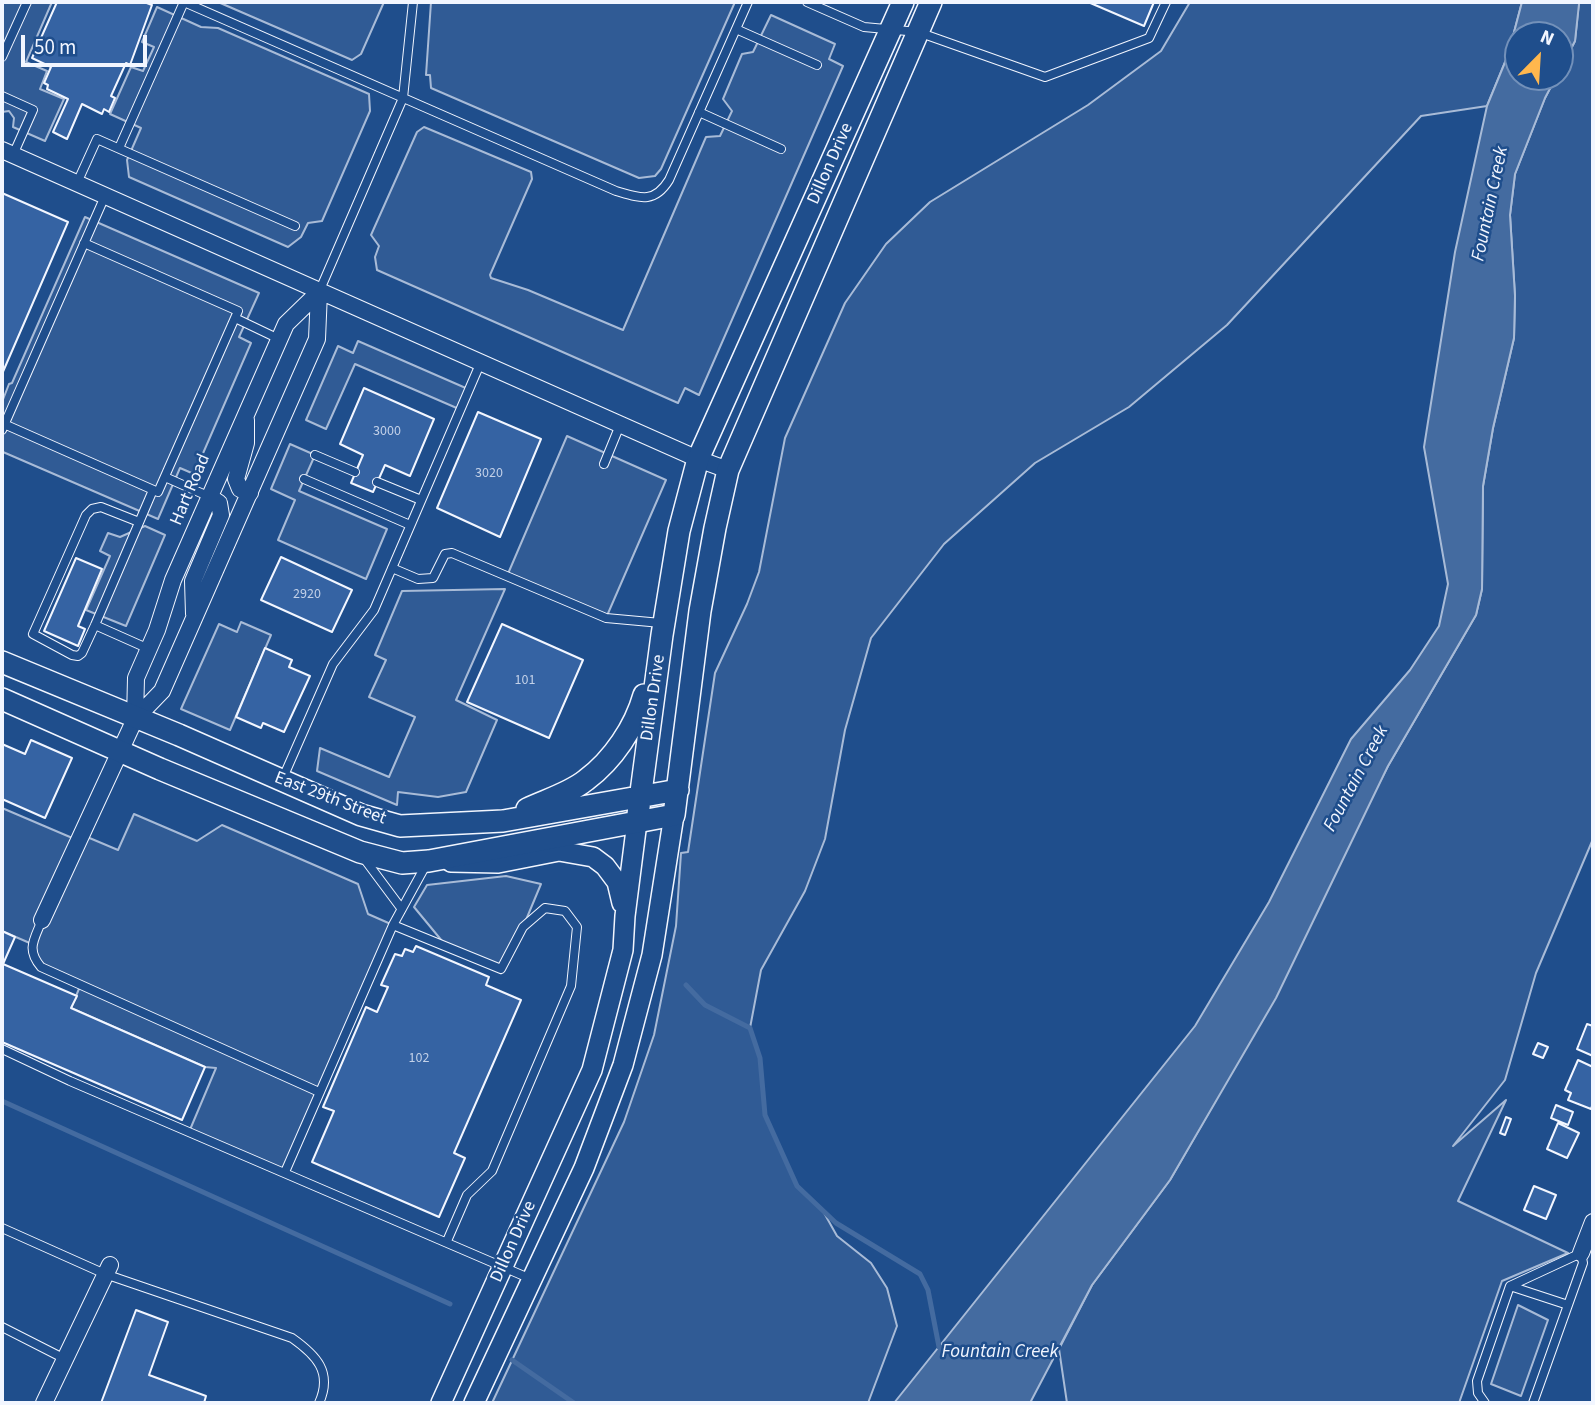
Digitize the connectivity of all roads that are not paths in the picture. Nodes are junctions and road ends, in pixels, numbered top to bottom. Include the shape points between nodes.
1 (27, 2) edge
2 (184, 2) edge
3 (413, 2) edge
4 (748, 2) edge
5 (807, 2) edge
6 (903, 2) edge
7 (931, 2) edge
8 (1166, 2) edge
9 (891, 28) junction
10 (736, 29) junction
11 (918, 32) junction
12 (2, 57) edge
13 (817, 65) dead end
14 (2, 96) edge
15 (404, 98) junction
16 (699, 112) junction
17 (119, 148) junction
18 (781, 149) dead end
19 (7, 152) edge
20 (76, 183) junction
21 (105, 196) junction
22 (295, 226) dead end
23 (84, 243) junction
24 (319, 292) junction
25 (235, 318) junction
26 (279, 339) junction
27 (480, 364) junction
28 (247, 411) junction
29 (620, 425) junction
30 (3, 427) edge
31 (315, 455) dead end
32 (698, 459) junction
33 (604, 464) dead end
34 (728, 470) junction
35 (355, 472) dead end
36 (165, 477) junction
37 (304, 479) dead end
38 (377, 482) dead end
39 (153, 490) junction
40 (250, 493) junction
41 (209, 497) junction
42 (421, 500) junction
43 (139, 522) junction
44 (410, 526) junction
45 (392, 568) junction
46 (194, 620) junction
47 (95, 625) junction
48 (663, 629) junction
49 (149, 649) junction
50 (2, 662) edge
51 (2, 699) edge
52 (135, 719) junction
53 (120, 751) junction
54 (282, 781) junction
55 (678, 790) junction
56 (640, 797) junction
57 (674, 815) junction
58 (503, 821) junction
59 (638, 821) junction
60 (360, 852) junction
61 (429, 861) junction
62 (401, 908) junction
63 (625, 916) junction
64 (42, 920) joint
65 (393, 925) junction
66 (2, 1049) edge
67 (319, 1092) junction
68 (285, 1172) junction
69 (1593, 1222) edge
70 (2, 1228) edge
71 (447, 1241) junction
72 (1581, 1253) junction
73 (504, 1266) junction
74 (107, 1270) junction
75 (531, 1279) junction
76 (1510, 1286) junction
77 (1568, 1305) junction
78 (2, 1327) edge
79 (65, 1359) junction
80 (44, 1403) edge
81 (319, 1403) edge
82 (441, 1403) edge
83 (474, 1403) edge
84 (1485, 1403) edge
85 (1533, 1403) edge

1 - 12 lane
2 - 15 lane
2 - 17 lane
3 - 15 lane
4 - 10 lane
5 - 9 lane via 864,27
6 - 9 main road, Dillon Drive
7 - 11 main road, Dillon Drive
8 - 11 lane via 1149,38 1045,77
9 - 11 lane
9 - 32 main road, Dillon Drive
10 - 13 lane
10 - 16 lane
11 - 34 main road, Dillon Drive
14 - 19 lane via 33,110
15 - 16 lane via 616,191 644,198 663,190
15 - 24 lane
16 - 18 lane
17 - 20 lane via 97,139
17 - 22 lane
19 - 20 street
20 - 21 street
21 - 23 lane
21 - 24 street
23 - 25 lane via 238,311
23 - 30 lane
24 - 26 street, Hart Road via 286,324
24 - 27 street
24 - 40 street, Hart Road via 317,339
25 - 26 lane
25 - 36 lane
26 - 28 street, Hart Road
27 - 29 street
27 - 42 lane
28 - 40 street via 246,443 236,479 240,489
28 - 41 street, Hart Road
29 - 32 street
29 - 33 lane
30 - 39 lane
31 - 35 lane
32 - 34 street
32 - 48 main road, Dillon Drive via 679,531
34 - 55 main road, Dillon Drive via 700,611
36 - 39 lane via 158,492
36 - 41 lane
37 - 44 lane
38 - 42 lane
39 - 43 lane
40 - 46 street, Hart Road
41 - 46 street via 219,503 221,515 193,581
41 - 49 street, Hart Road
42 - 44 lane
43 - 47 lane
43 - 47 lane via 100,507 92,509 33,634 78,656
44 - 45 lane
45 - 48 lane via 418,579 433,578 445,554 452,553 606,618
45 - 54 lane via 374,610 333,664
46 - 52 street, Hart Road via 162,691
47 - 49 lane
48 - 56 main road, Dillon Drive
48 - 58 main road via 638,716 613,753 586,781
49 - 52 street, Hart Road via 136,678
50 - 52 main road, East 29th Street
51 - 53 main road, East 29th Street
52 - 53 street, Hart Road
52 - 54 main road, East 29th Street
53 - 60 main road, East 29th Street
53 - 64 street, Hart Road
54 - 58 main road, East 29th Street via 361,816 400,826
55 - 56 main road, East 29th Street
55 - 57 main road, Dillon Drive
56 - 58 main road, East 29th Street
56 - 59 main road, Dillon Drive
57 - 59 main road, East 29th Street
57 - 75 street, Dillon Drive via 652,955 623,1065 584,1168
59 - 61 main road, East 29th Street
59 - 63 street, Dillon Drive
60 - 61 main road, East 29th Street via 402,863
60 - 62 lane
61 - 62 lane
61 - 63 street via 498,863 559,851 593,857 618,882
62 - 65 lane
63 - 73 street, Dillon Drive via 623,950 592,1070
64 - 67 lane via 32,944 33,957 41,967
65 - 67 lane
65 - 71 lane via 501,969 523,928 545,908 565,911 577,927 572,986 492,1171 467,1195
66 - 68 lane
67 - 68 lane
68 - 71 lane
69 - 72 street
70 - 74 lane
71 - 73 lane
72 - 76 lane
72 - 77 lane via 1583,1262
73 - 75 lane
73 - 82 street, Dillon Drive
74 - 79 street
74 - 81 lane via 292,1338 312,1352 322,1367
75 - 83 street, Dillon Drive
76 - 77 lane
76 - 84 lane via 1478,1381 1478,1393
77 - 85 lane
78 - 79 lane
79 - 80 street

